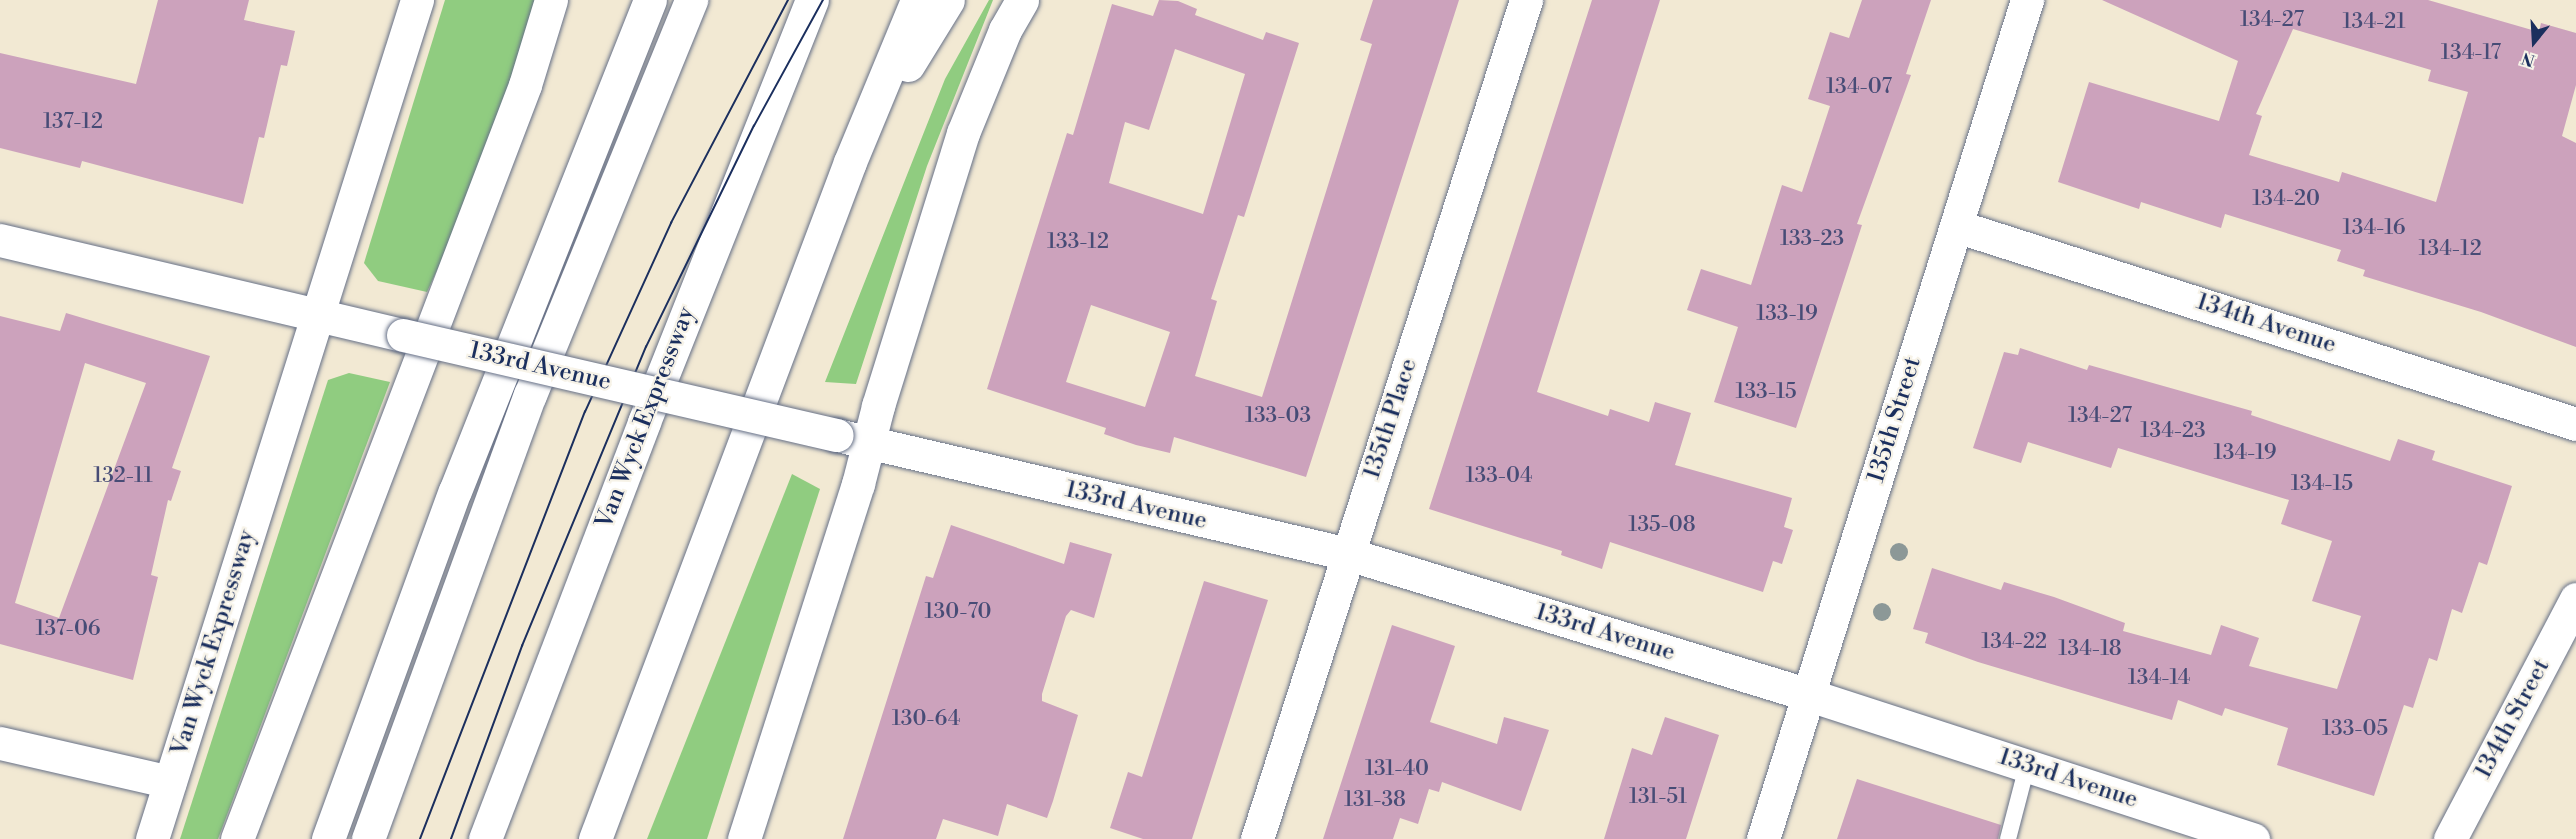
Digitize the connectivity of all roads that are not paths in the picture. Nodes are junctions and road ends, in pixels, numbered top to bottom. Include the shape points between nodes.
1 (417, 0) edge
2 (551, 0) edge
3 (572, 0) edge
4 (650, 0) edge
5 (691, 0) edge
6 (812, 0) edge
7 (917, 0) edge
8 (948, 0) edge
9 (1023, 0) edge
10 (1526, 0) edge
11 (2027, 0) edge
12 (525, 85) junction
13 (850, 162) junction
14 (1956, 226) junction
15 (0, 240) edge
16 (318, 315) junction
17 (2576, 424) edge
18 (869, 444) junction
19 (1348, 554) junction
20 (2576, 599) edge
21 (1809, 695) junction
22 (0, 743) edge
23 (2027, 766) junction
24 (170, 782) junction
25 (152, 839) edge
26 (237, 839) edge
27 (328, 839) edge
28 (368, 839) edge
29 (485, 839) edge
30 (595, 839) edge
31 (744, 839) edge
32 (1257, 839) edge
33 (1763, 839) edge
34 (2008, 839) edge
35 (2253, 839) edge
36 (2450, 839) edge

1 - 16 main road, Van Wyck Expressway
2 - 12 main road
3 - 12 main road
4 - 27 main road via 455,491
5 - 28 main road via 530,395
6 - 29 main road, Van Wyck Expressway via 648,411
7 - 13 main road
8 - 13 main road
9 - 18 main road via 1001,39 963,133
10 - 19 main road, 135th Place
11 - 14 main road, 135th Street
12 - 26 main road
13 - 30 main road
14 - 17 main road, 134th Avenue
14 - 21 main road, 135th Street
15 - 16 main road, 133rd Avenue
16 - 18 main road, 133rd Avenue, bridge
16 - 24 main road, Van Wyck Expressway
18 - 19 main road, 133rd Avenue
18 - 31 main road
19 - 21 main road, 133rd Avenue
19 - 32 main road, 135th Place
20 - 36 main road, 134th Street
21 - 23 main road, 133rd Avenue
21 - 33 main road, 135th Street
22 - 24 main road
23 - 34 lane
23 - 35 main road, 133rd Avenue
24 - 25 main road, Van Wyck Expressway

